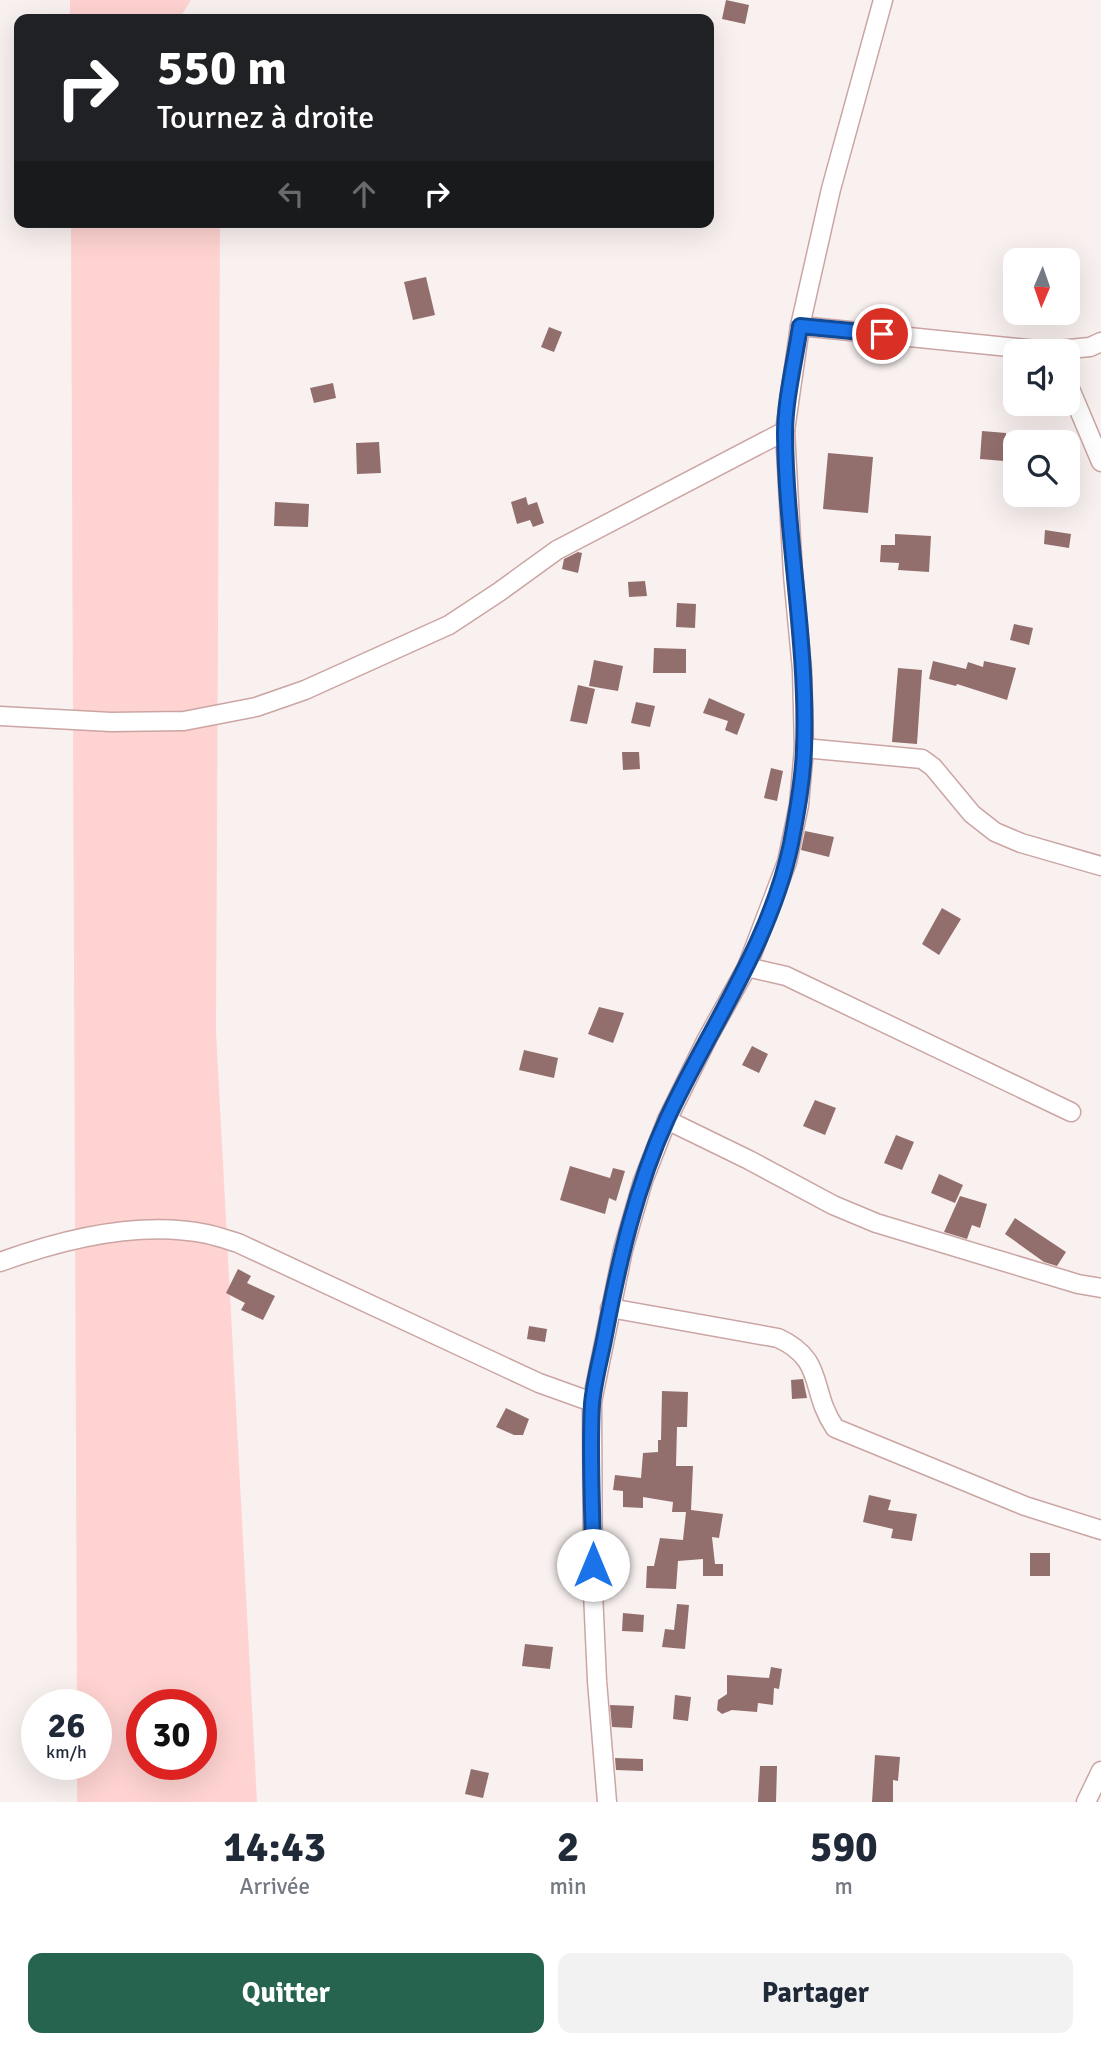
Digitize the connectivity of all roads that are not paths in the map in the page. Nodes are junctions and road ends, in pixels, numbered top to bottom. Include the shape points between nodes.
1 (883, 0) edge
2 (800, 326) junction
3 (1101, 342) edge
4 (1003, 346) edge
5 (1080, 348) edge
6 (1080, 412) edge
7 (785, 431) junction
8 (1101, 462) edge
9 (0, 716) edge
10 (804, 748) junction
11 (1101, 866) edge
12 (747, 967) junction
13 (1071, 1112) dead end
14 (667, 1120) junction
15 (0, 1262) edge
16 (1101, 1288) edge
17 (610, 1308) junction
18 (592, 1402) junction
19 (1101, 1530) edge
20 (1101, 1771) edge
21 (607, 1802) edge
22 (1086, 1802) edge

1 - 2 street via 831,190
2 - 4 street
2 - 7 street
3 - 5 street
6 - 8 street
7 - 9 street via 557,550 449,625 304,690 256,707 184,721
7 - 10 street via 803,670
10 - 11 street via 922,759 972,814 995,832
10 - 12 street via 787,862
12 - 13 street via 786,976
12 - 14 street
14 - 16 street via 876,1223
14 - 17 street via 643,1181
15 - 18 street via 108,1232 207,1234 238,1243 539,1383
17 - 18 street
17 - 19 street via 778,1338 808,1358 835,1428 1025,1506
18 - 21 street via 593,1592
20 - 22 street

